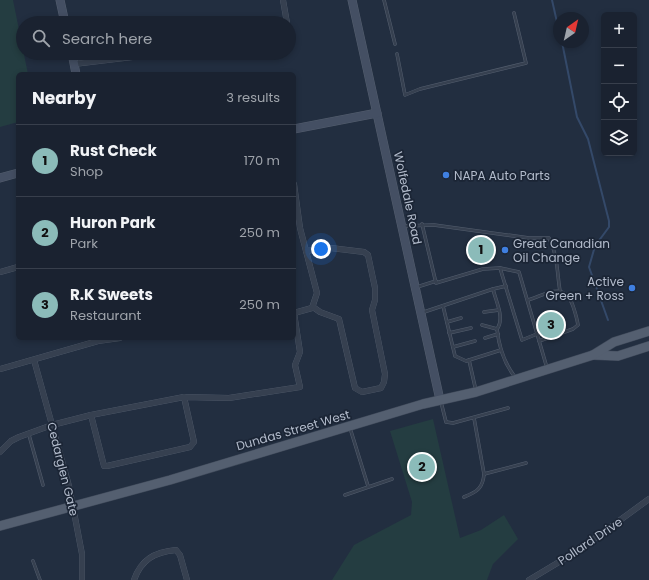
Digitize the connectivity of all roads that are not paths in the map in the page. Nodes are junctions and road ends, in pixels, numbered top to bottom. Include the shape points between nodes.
1 (60, 0) edge
2 (283, 0) edge
3 (352, 0) edge
4 (384, 0) edge
5 (514, 13) dead end
6 (63, 16) edge
7 (286, 16) edge
8 (395, 44) dead end
9 (397, 54) dead end
10 (73, 60) edge
11 (107, 60) edge
12 (74, 64) junction
13 (76, 72) edge
14 (377, 113) junction
15 (296, 129) edge
16 (16, 174) edge
17 (0, 178) edge
18 (296, 213) edge
19 (422, 224) junction
20 (402, 226) junction
21 (297, 228) edge
22 (306, 251) junction
23 (16, 268) edge
24 (500, 268) junction
25 (0, 272) edge
26 (436, 281) junction
27 (506, 286) junction
28 (415, 288) junction
29 (493, 290) junction
30 (560, 291) junction
31 (528, 300) junction
32 (443, 306) junction
33 (313, 307) junction
34 (499, 310) junction
35 (484, 312) dead end
36 (296, 313) edge
37 (421, 313) junction
38 (461, 318) dead end
39 (447, 322) junction
40 (482, 325) dead end
41 (296, 326) edge
42 (471, 328) dead end
43 (497, 329) junction
44 (649, 331) edge
45 (449, 333) junction
46 (498, 334) junction
47 (537, 334) junction
48 (485, 338) dead end
49 (105, 340) edge
50 (475, 341) dead end
51 (539, 341) junction
52 (649, 346) edge
53 (453, 347) junction
54 (501, 350) junction
55 (593, 356) junction
56 (34, 360) junction
57 (469, 360) junction
58 (0, 369) edge
59 (547, 369) junction
60 (517, 379) junction
61 (476, 392) junction
62 (184, 397) junction
63 (440, 400) junction
64 (508, 408) dead end
65 (91, 415) junction
66 (474, 418) junction
67 (52, 425) junction
68 (349, 426) junction
69 (29, 434) junction
70 (0, 452) edge
71 (526, 463) dead end
72 (484, 474) junction
73 (392, 479) dead end
74 (43, 485) dead end
75 (368, 486) junction
76 (345, 495) dead end
77 (464, 497) dead end
78 (649, 499) edge
79 (73, 506) junction
80 (0, 526) edge
81 (33, 561) dead end
82 (40, 580) edge
83 (82, 580) edge
84 (134, 580) edge
85 (187, 580) edge
86 (529, 580) edge

1 - 6 street
2 - 7 street
3 - 14 street, Wolfedale Road
4 - 8 lane
5 - 9 lane via 526,63 405,95
10 - 12 street
11 - 12 street
12 - 13 street
14 - 15 street
14 - 20 street, Wolfedale Road
16 - 17 street
18 - 21 street
19 - 20 lane
19 - 26 lane
19 - 30 lane via 529,238 549,238 559,271
20 - 28 street, Wolfedale Road
21 - 22 street
22 - 33 street via 317,293
22 - 33 street via 331,248 364,252 368,255 375,288 372,310 385,374 381,388 362,392 355,388 339,319
23 - 25 street
24 - 26 lane via 483,269
24 - 27 lane
24 - 31 lane via 519,272
26 - 28 lane
27 - 29 lane
27 - 47 lane via 522,340
28 - 37 street, Wolfedale Road
29 - 32 lane
29 - 34 lane
30 - 31 lane
30 - 51 lane via 571,300 578,325
31 - 47 lane
32 - 37 lane
32 - 39 lane
33 - 36 street
34 - 35 lane
34 - 43 lane via 501,324
37 - 63 street, Wolfedale Road
38 - 39 lane
39 - 45 lane
40 - 43 lane
41 - 62 street via 300,352 295,364 300,387 229,398
42 - 45 lane
43 - 46 lane
44 - 55 main road, Dundas Street West via 614,342
45 - 53 lane
46 - 48 lane
46 - 54 lane
47 - 51 lane
49 - 56 street
50 - 53 lane
51 - 59 lane
52 - 55 main road, Dundas Street West via 618,356
53 - 57 lane via 455,356
54 - 57 lane
54 - 60 lane via 507,366
55 - 59 main road, Dundas Street West
56 - 58 street
56 - 67 street, Cedarglen Gate
57 - 61 lane
59 - 60 main road, Dundas Street West
60 - 61 main road, Dundas Street West
61 - 63 main road, Dundas Street West
62 - 65 street
62 - 65 street via 194,442 190,448 107,466 104,466
63 - 66 lane via 446,422
63 - 68 main road, Dundas Street West
64 - 66 lane
65 - 67 street
66 - 72 lane
67 - 69 street
67 - 79 street, Cedarglen Gate
68 - 75 lane
68 - 79 main road, Dundas Street West
69 - 70 street via 11,441
69 - 74 lane
71 - 72 lane
72 - 77 lane via 481,488
73 - 75 lane
75 - 76 lane
78 - 86 street, Pollard Drive via 578,550
79 - 80 main road, Dundas Street West
79 - 83 street, Cedarglen Gate via 82,554
81 - 82 lane
84 - 85 street via 141,564 146,560 176,550 180,554

